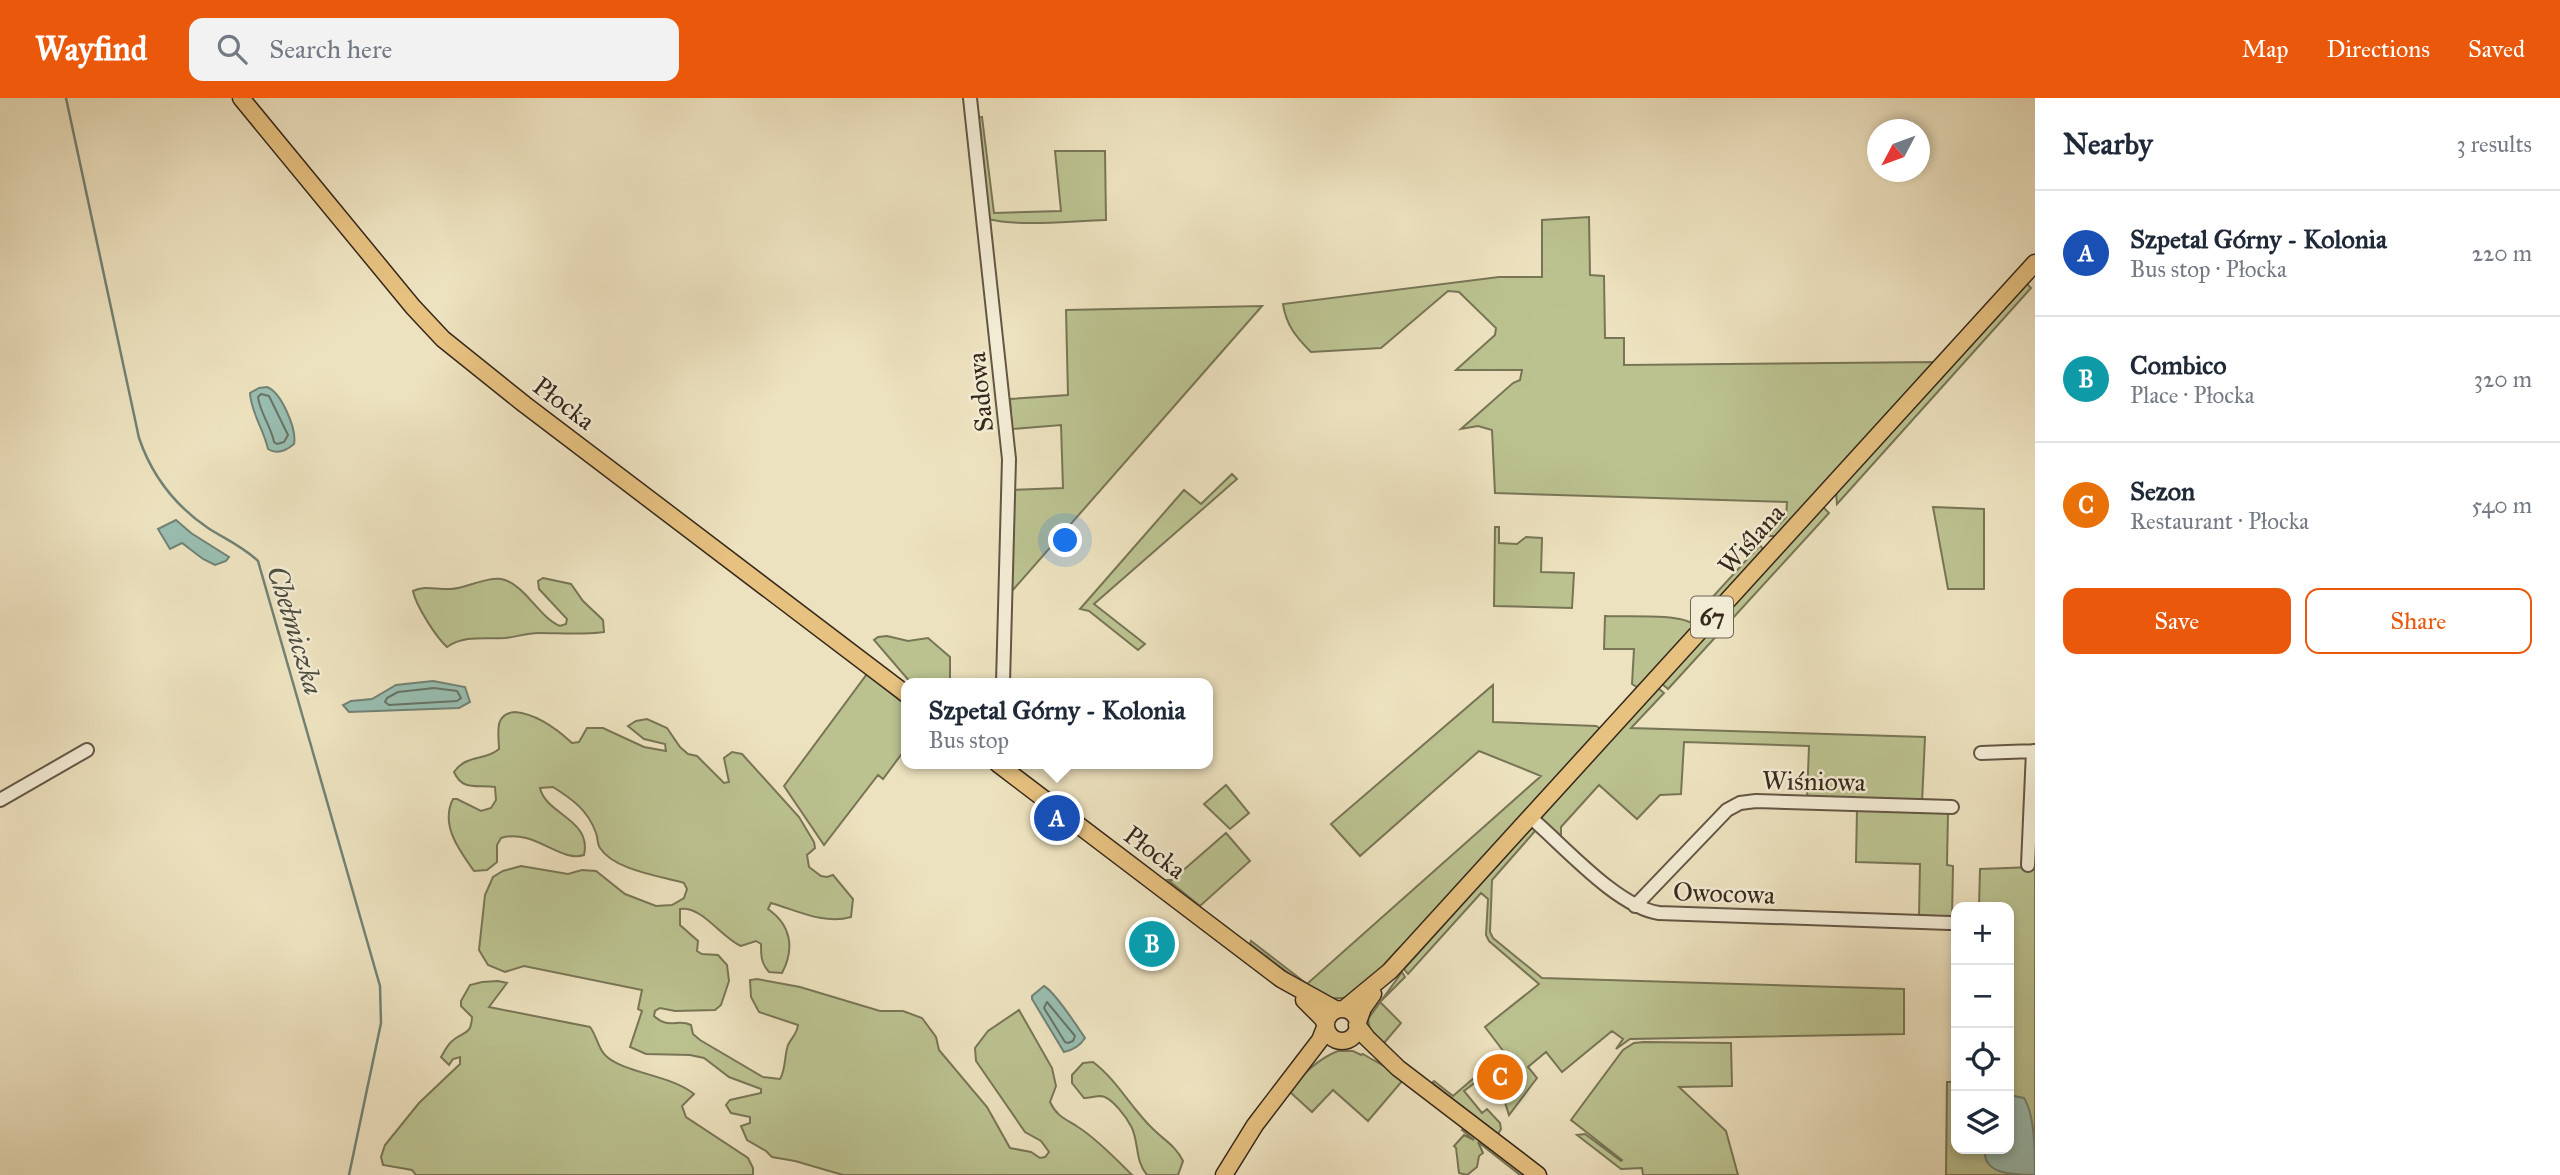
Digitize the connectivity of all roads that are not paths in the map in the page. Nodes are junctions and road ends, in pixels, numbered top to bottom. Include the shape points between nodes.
1 (242, 98) edge
2 (970, 98) edge
3 (2035, 263) edge
4 (1003, 678) edge
5 (901, 690) edge
6 (87, 750) dead end
7 (2034, 751) edge
8 (1981, 753) dead end
9 (1005, 769) edge
10 (0, 800) edge
11 (1952, 807) dead end
12 (1530, 817) junction
13 (2028, 865) dead end
14 (1634, 906) junction
15 (1950, 923) dead end
16 (1390, 971) junction
17 (1281, 979) junction
18 (1340, 1009) junction
19 (1326, 1025) junction
20 (1357, 1025) junction
21 (1341, 1040) junction
22 (1398, 1068) junction
23 (1296, 1073) junction
24 (1224, 1175) edge
25 (1538, 1175) edge

1 - 5 main road, Płocka via 443,339
2 - 4 street, Sadowa via 1010,459
3 - 12 main road, Wiślana / 67
6 - 10 street
7 - 8 street
7 - 13 street
9 - 17 main road, Płocka
11 - 14 street, Wiśniowa via 1740,803 1718,819
12 - 14 street, Owocowa
12 - 16 main road, Wiślana / 67
14 - 15 street, Owocowa via 1659,913
16 - 18 main road, Wiślana / 67
16 - 20 main road, Wiślana / 67 via 1363,1008
17 - 18 main road, Płocka
17 - 19 main road, Płocka
18 - 19 main road, 67 via 1329,1016
18 - 20 main road via 1353,1014
19 - 21 main road via 1329,1035
19 - 23 main road, 67
20 - 21 main road, 67 via 1354,1035
20 - 22 main road
21 - 22 main road
21 - 23 main road, 67
22 - 25 main road
23 - 24 main road, 67 via 1255,1125

